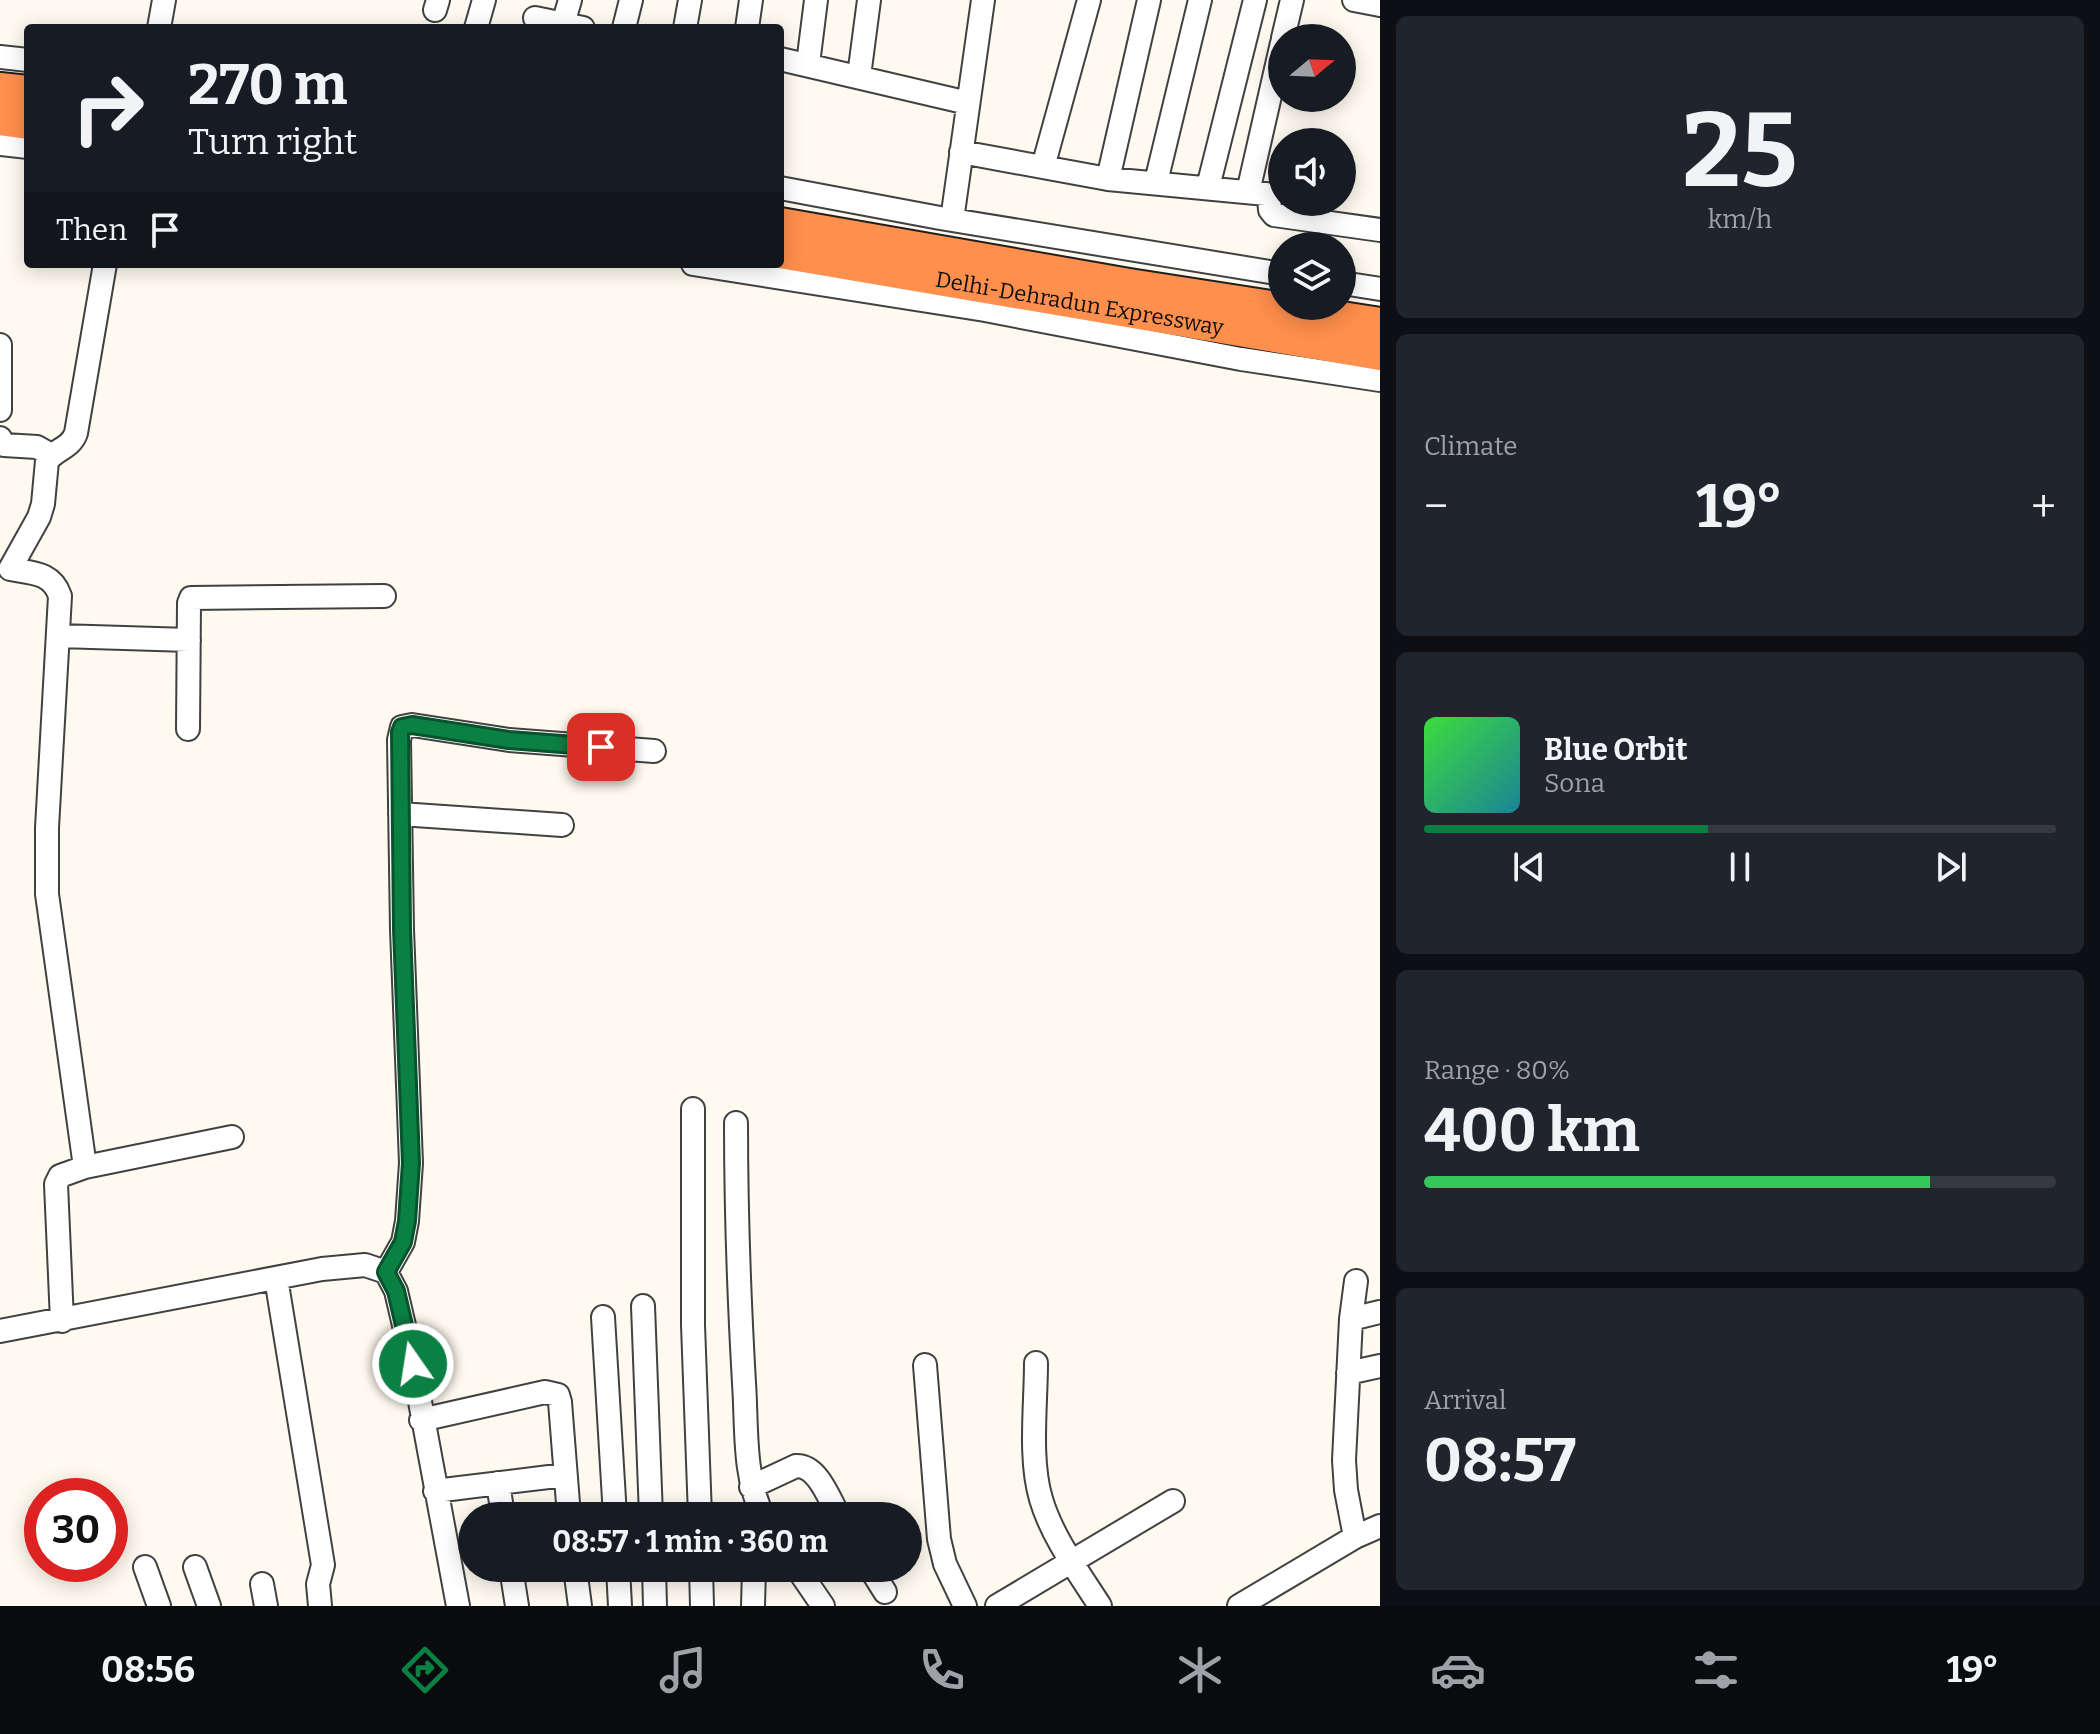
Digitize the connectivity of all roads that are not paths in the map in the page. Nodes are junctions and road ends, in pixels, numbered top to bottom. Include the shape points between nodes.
1 (164, 0) edge
2 (484, 0) edge
3 (570, 0) edge
4 (631, 0) edge
5 (690, 0) edge
6 (751, 0) edge
7 (816, 0) edge
8 (869, 0) edge
9 (983, 0) edge
10 (1089, 0) edge
11 (1149, 0) edge
12 (1200, 0) edge
13 (1255, 0) edge
14 (1292, 0) edge
15 (1354, 0) edge
16 (1380, 5) edge
17 (536, 15) edge
18 (160, 24) edge
19 (477, 24) edge
20 (566, 24) edge
21 (573, 24) edge
22 (625, 24) edge
23 (686, 24) edge
24 (748, 24) edge
25 (1287, 24) edge
26 (0, 57) edge
27 (24, 60) edge
28 (784, 60) edge
29 (808, 64) junction
30 (859, 76) junction
31 (0, 89) edge
32 (24, 92) edge
33 (968, 103) junction
34 (1268, 106) edge
35 (0, 119) edge
36 (24, 122) edge
37 (0, 144) edge
38 (24, 147) edge
39 (961, 152) junction
40 (1043, 167) junction
41 (1108, 179) junction
42 (1156, 182) junction
43 (1208, 187) junction
44 (784, 189) edge
45 (1248, 192) junction
46 (952, 220) junction
47 (784, 225) edge
48 (1380, 230) edge
49 (784, 253) edge
50 (104, 268) edge
51 (718, 268) edge
52 (1268, 272) edge
53 (1356, 285) edge
54 (1380, 289) edge
55 (1380, 324) edge
56 (0, 345) edge
57 (1380, 354) edge
58 (1380, 380) edge
59 (0, 410) edge
60 (0, 438) edge
61 (51, 455) junction
62 (5, 569) edge
63 (384, 596) dead end
64 (59, 636) junction
65 (189, 640) junction
66 (188, 729) dead end
67 (654, 751) dead end
68 (400, 814) junction
69 (562, 825) dead end
70 (693, 1109) dead end
71 (736, 1123) dead end
72 (232, 1137) dead end
73 (85, 1167) junction
74 (386, 1272) junction
75 (276, 1278) junction
76 (1356, 1281) dead end
77 (643, 1306) dead end
78 (1380, 1312) edge
79 (603, 1317) dead end
80 (1351, 1319) junction
81 (62, 1321) junction
82 (0, 1331) edge
83 (1036, 1363) dead end
84 (925, 1365) dead end
85 (1380, 1366) edge
86 (1348, 1373) junction
87 (421, 1420) junction
88 (565, 1475) junction
89 (498, 1483) junction
90 (751, 1487) junction
91 (435, 1491) junction
92 (1173, 1501) dead end
93 (501, 1502) edge
94 (568, 1502) edge
95 (614, 1502) edge
96 (650, 1502) edge
97 (699, 1502) edge
98 (757, 1502) edge
99 (831, 1502) edge
100 (1380, 1526) edge
101 (1355, 1537) junction
102 (1072, 1562) junction
103 (145, 1567) dead end
104 (195, 1567) dead end
105 (513, 1582) edge
106 (577, 1582) edge
107 (619, 1582) edge
108 (654, 1582) edge
109 (701, 1582) edge
110 (754, 1582) edge
111 (807, 1582) edge
112 (879, 1582) edge
113 (885, 1592) dead end
114 (159, 1606) edge
115 (209, 1606) edge
116 (320, 1606) edge
117 (458, 1606) edge
118 (517, 1606) edge
119 (580, 1606) edge
120 (620, 1606) edge
121 (655, 1606) edge
122 (702, 1606) edge
123 (753, 1606) edge
124 (823, 1606) edge
125 (965, 1606) edge
126 (997, 1606) edge
127 (1100, 1606) edge
128 (1239, 1606) edge

1 - 18 street
2 - 19 street
3 - 21 street
4 - 22 street
5 - 23 street
6 - 24 street
7 - 29 street
8 - 30 street
9 - 33 street
10 - 40 street
11 - 41 street
12 - 42 street
13 - 43 street
14 - 25 street
15 - 16 street
17 - 20 street
26 - 27 street
28 - 29 street
29 - 30 street
30 - 33 street
31 - 32 highway
33 - 39 street
34 - 45 street
35 - 36 highway
37 - 38 street
39 - 40 street
39 - 46 street
40 - 41 street
41 - 42 street
42 - 43 street
43 - 45 street
44 - 46 street
45 - 48 street via 1269,196 1274,215
46 - 52 street
47 - 55 highway, Delhi-Dehradun Expressway
49 - 57 highway, Delhi-Dehradun Expressway
50 - 61 street via 76,433
51 - 58 street
53 - 54 street
56 - 59 street
60 - 61 street via 4,445 37,447
61 - 62 street via 39,517
62 - 64 street via 41,574 57,586
63 - 65 street via 195,596 189,603
64 - 65 street
64 - 73 street via 47,894
65 - 66 street
67 - 68 street via 509,740 406,725 399,740
68 - 69 street
68 - 74 street via 411,1163 403,1242
70 - 97 street
71 - 90 street via 736,1241
72 - 73 street
73 - 81 street via 60,1176 56,1184
74 - 75 street via 365,1265
74 - 87 street via 396,1291
75 - 81 street
75 - 116 street via 323,1565
76 - 80 street
77 - 96 street
78 - 80 street
79 - 95 street
80 - 86 street
81 - 82 street
83 - 102 street via 1040,1495
84 - 125 street via 939,1539
85 - 86 street
86 - 101 street via 1344,1476
87 - 88 street via 551,1392 560,1402
87 - 91 street
88 - 89 street
88 - 94 street
89 - 91 street
89 - 93 street
90 - 98 street
90 - 99 street via 802,1466 813,1472
91 - 117 street
92 - 102 street
100 - 101 street
101 - 128 street
102 - 126 street
102 - 127 street
103 - 114 street
104 - 115 street
105 - 118 street
106 - 119 street
107 - 120 street
108 - 121 street
109 - 122 street
110 - 123 street
111 - 124 street
112 - 113 street

